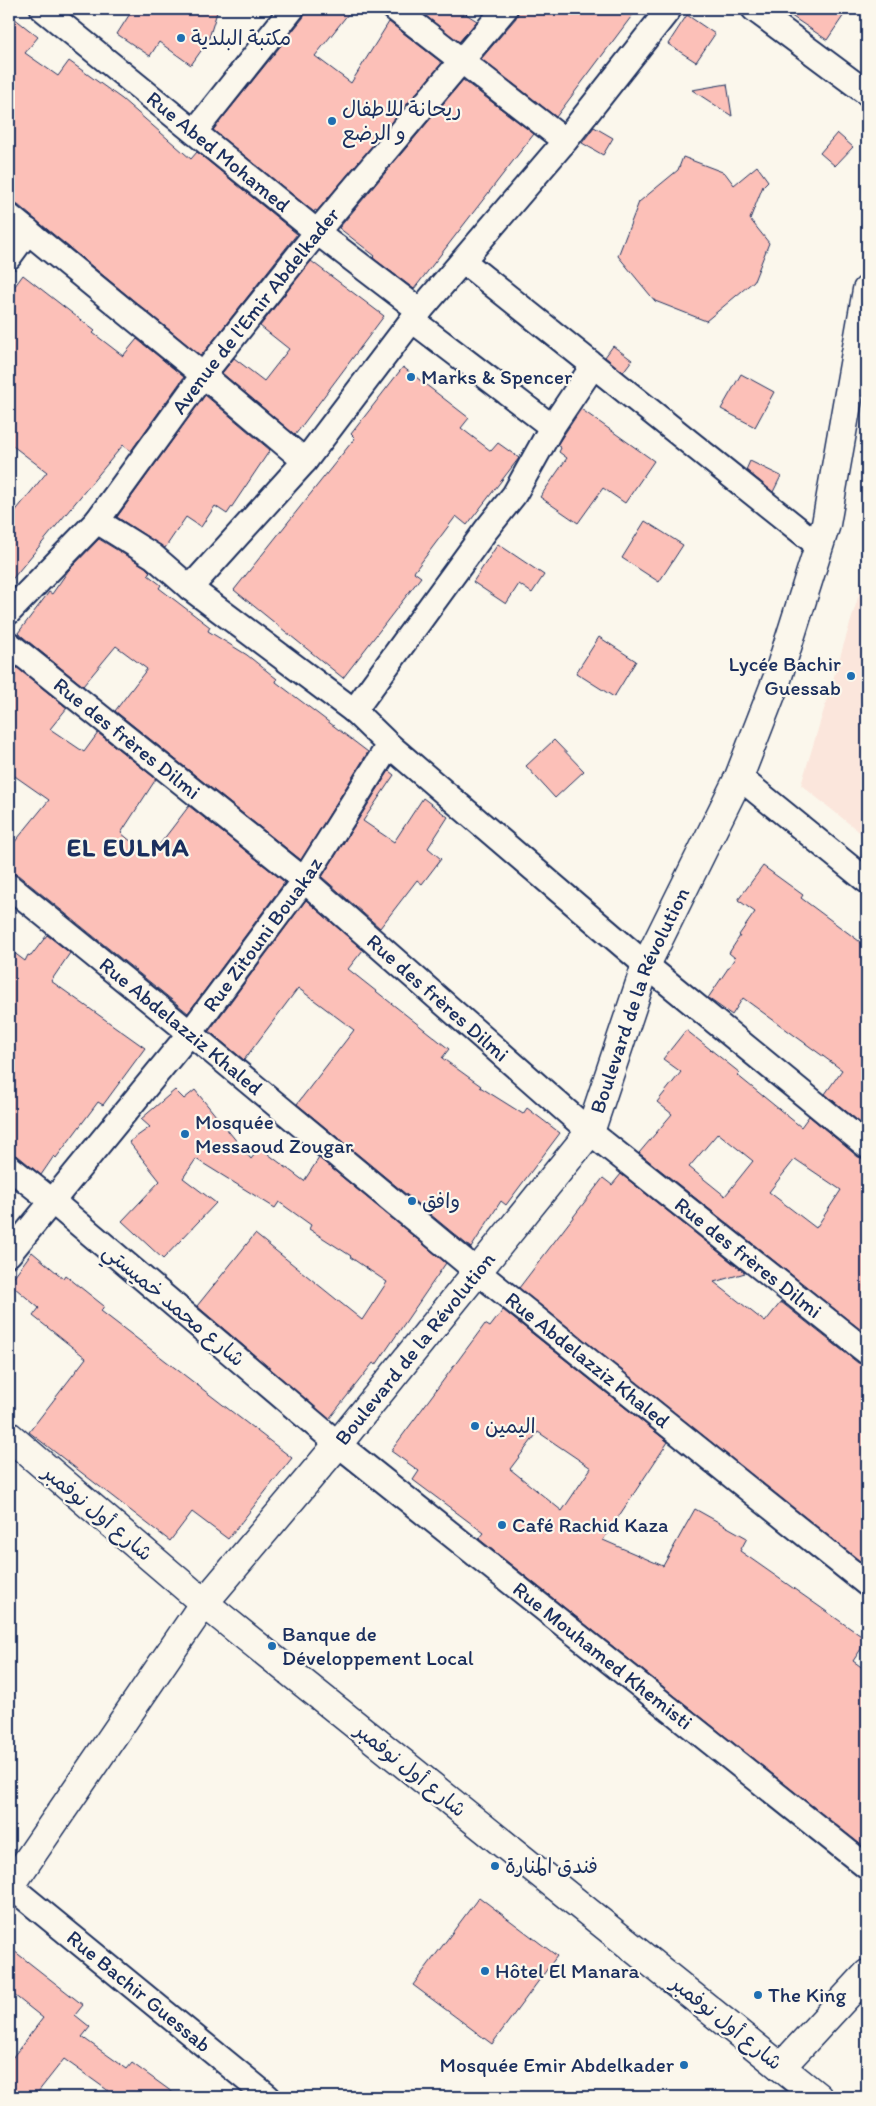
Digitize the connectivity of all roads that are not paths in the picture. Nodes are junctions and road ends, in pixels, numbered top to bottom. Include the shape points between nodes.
1 (292, 9) edge
2 (395, 9) edge
3 (505, 9) edge
4 (669, 9) edge
5 (754, 9) edge
6 (54, 12) edge
7 (462, 60) junction
8 (867, 93) edge
9 (195, 131) junction
10 (565, 142) junction
11 (9, 216) edge
12 (28, 231) junction
13 (317, 232) junction
14 (9, 257) edge
15 (463, 261) junction
16 (867, 290) edge
17 (416, 316) junction
18 (593, 366) junction
19 (203, 375) junction
20 (552, 428) junction
21 (304, 461) junction
22 (97, 521) junction
23 (819, 546) junction
24 (190, 588) junction
25 (9, 612) edge
26 (9, 644) edge
27 (354, 711) junction
28 (389, 745) junction
29 (739, 777) junction
30 (304, 880) junction
31 (867, 881) edge
32 (9, 886) edge
33 (646, 965) junction
34 (190, 1033) junction
35 (590, 1132) junction
36 (867, 1146) edge
37 (9, 1167) edge
38 (52, 1201) junction
39 (9, 1254) edge
40 (479, 1273) junction
41 (867, 1352) edge
42 (9, 1436) edge
43 (338, 1444) junction
44 (867, 1584) edge
45 (204, 1603) junction
46 (867, 1867) edge
47 (9, 1886) edge
48 (867, 1974) edge
49 (781, 2067) junction
50 (268, 2097) edge
51 (818, 2097) edge

1 - 9 street
2 - 7 street
3 - 7 street, Avenue de l'Emir Abdelkader
4 - 10 street
5 - 8 street
6 - 9 street, Rue Abed Mohamed
7 - 10 street
7 - 13 street, Avenue de l'Emir Abdelkader
9 - 13 street, Rue Abed Mohamed
10 - 15 street
11 - 12 street
12 - 14 street
12 - 19 street
13 - 17 street, Rue Abed Mohamed
13 - 19 street, Avenue de l'Emir Abdelkader
15 - 17 street
15 - 18 street
16 - 23 main road, Boulevard de la Révolution via 826,524
17 - 20 street, Rue Abed Mohamed
17 - 21 street
18 - 20 street
18 - 23 street
19 - 21 street
19 - 22 street, Avenue de l'Emir Abdelkader
20 - 27 street via 514,495
21 - 24 street
22 - 24 street via 152,556
22 - 25 street, Avenue de l'Emir Abdelkader
23 - 29 main road, Boulevard de la Révolution via 777,679
24 - 27 street
26 - 30 street, Rue des frères Dilmi
27 - 28 street
28 - 30 street, Rue Zitouni Bouakaz
28 - 33 street
29 - 31 street
29 - 33 main road, Boulevard de la Révolution
30 - 34 street, Rue Zitouni Bouakaz
30 - 35 street, Rue des frères Dilmi
32 - 34 street, Rue Abdelazziz Khaled
33 - 35 main road, Boulevard de la Révolution
33 - 36 street
34 - 38 street, Rue Zitouni Bouakaz
34 - 40 street, Rue Abdelazziz Khaled
35 - 40 main road, Boulevard de la Révolution
35 - 41 street, Rue des frères Dilmi
37 - 38 street, شارع محمد خميستي
38 - 39 street, Rue Zitouni Bouakaz
38 - 43 street, شارع محمد خميستي
40 - 43 main road, Boulevard de la Révolution
40 - 44 street, Rue Abdelazziz Khaled
42 - 45 main road, شارع أول نوفمبر
43 - 45 main road, Boulevard de la Révolution
43 - 46 street, Rue Mouhamed Khemisti
45 - 47 main road, Boulevard de la Révolution
45 - 49 main road, شارع أول نوفمبر
47 - 50 street, Rue Bachir Guessab
48 - 49 main road
49 - 51 main road, شارع أول نوفمبر

